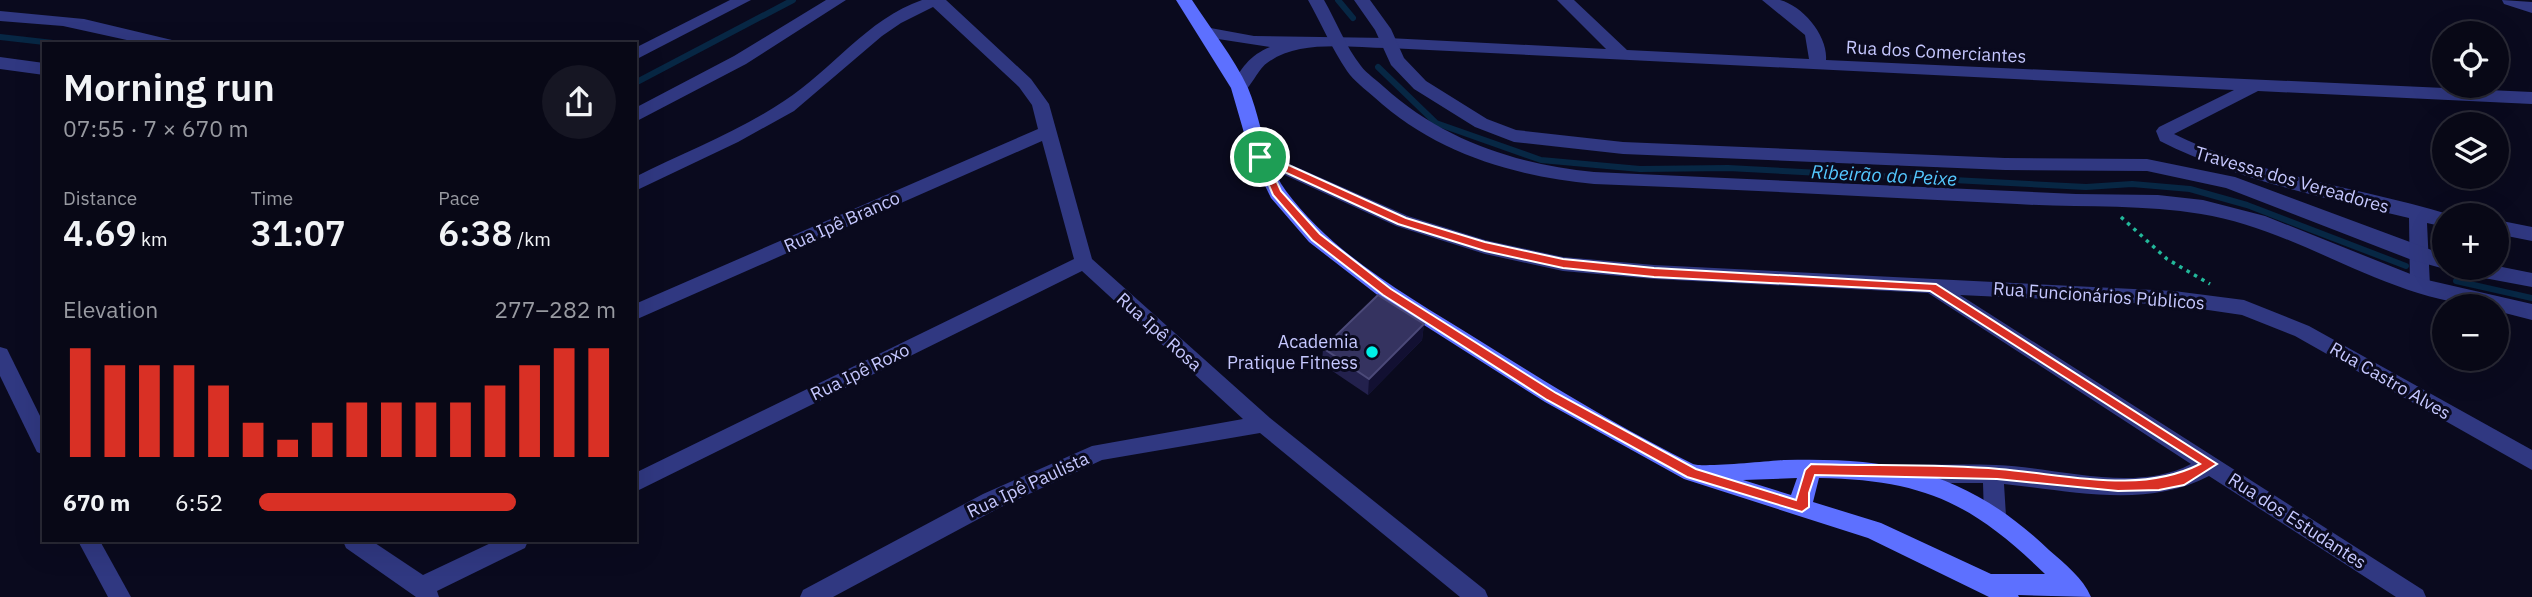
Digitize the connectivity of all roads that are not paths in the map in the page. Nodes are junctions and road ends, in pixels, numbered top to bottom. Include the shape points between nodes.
1 (743, 0) edge
2 (838, 0) edge
3 (937, 0) edge
4 (1184, 0) edge
5 (1316, 0) edge
6 (1363, 0) edge
7 (1565, 0) edge
8 (2510, 0) edge
9 (1772, 1) edge
10 (2532, 8) edge
11 (0, 16) edge
12 (1205, 32) junction
13 (1338, 41) junction
14 (159, 42) edge
15 (1297, 43) junction
16 (1388, 43) junction
17 (637, 54) edge
18 (1623, 56) junction
19 (0, 62) edge
20 (1817, 65) junction
21 (42, 69) edge
22 (2256, 87) junction
23 (1240, 88) junction
24 (2532, 98) edge
25 (637, 115) edge
26 (1049, 131) junction
27 (1260, 157) junction
28 (637, 184) edge
29 (2418, 216) junction
30 (2432, 218) edge
31 (2509, 229) edge
32 (2532, 234) edge
33 (2419, 255) junction
34 (2432, 258) edge
35 (1084, 262) junction
36 (2509, 276) edge
37 (2532, 280) edge
38 (2420, 286) junction
39 (1932, 287) junction
40 (2244, 308) joint
41 (637, 312) edge
42 (2532, 312) edge
43 (0, 355) edge
44 (1264, 425) junction
45 (42, 442) edge
46 (2532, 461) edge
47 (2211, 464) junction
48 (1811, 470) junction
49 (1691, 473) junction
50 (1891, 474) junction
51 (1997, 474) junction
52 (637, 482) edge
53 (1802, 507) junction
54 (1995, 516) junction
55 (90, 542) edge
56 (355, 542) edge
57 (515, 542) edge
58 (1999, 591) edge
59 (2075, 591) edge
60 (425, 592) edge
61 (1466, 596) edge
62 (120, 597) edge
63 (811, 597) edge
64 (2093, 597) edge
65 (2415, 597) edge

1 - 17 street
2 - 25 street
3 - 26 street via 1025,83 1040,104
3 - 28 street via 903,13 877,30 789,107
4 - 12 main road
5 - 13 street
6 - 16 street
7 - 18 street
8 - 10 street
9 - 20 street via 1817,37 1821,48
11 - 14 street via 100,26
12 - 15 street
12 - 23 main road
13 - 15 street, Rua dos Comerciantes
13 - 16 street, Rua dos Comerciantes
13 - 38 street via 1354,69 1401,112 1445,139 1545,173 2203,207 2259,221
15 - 23 street via 1250,66
16 - 18 street, Rua dos Comerciantes
16 - 33 street via 1397,61 1420,85 1482,123 1514,136 1623,148 2005,164 2147,165 2229,182
18 - 20 street, Rua dos Comerciantes
19 - 21 street
20 - 22 street, Rua dos Comerciantes
22 - 24 street, Rua dos Comerciantes
22 - 29 street, Travessa dos Vereadores via 2165,131 2166,137 2200,154
23 - 27 main road
26 - 35 street
26 - 41 street, Rua Ipê Branco
27 - 39 street, Rua Funcionários Públicos via 1402,221 1485,247 1563,264
27 - 49 main road via 1277,193 1316,237 1387,292 1552,396
29 - 30 street, Travessa dos Vereadores
29 - 33 street
31 - 32 street
33 - 34 street
33 - 38 street
35 - 44 street, Rua Ipê Rosa
35 - 52 street, Rua Ipê Roxo
36 - 37 street
38 - 42 street
39 - 40 street, Rua Funcionários Públicos via 2174,298
39 - 47 street, Rua dos Estudantes
40 - 46 street, Rua Castro Alves via 2302,331
43 - 45 street
44 - 61 street, Rua Ipê Rosa
44 - 63 street, Rua Ipê Paulista via 1099,452 991,501
47 - 51 street via 2179,481 2159,485 2118,486
47 - 65 street, Rua dos Estudantes
48 - 49 main road
48 - 50 main road
48 - 53 main road
49 - 53 main road
50 - 51 street
50 - 54 main road via 1947,490
51 - 54 street
53 - 58 main road via 1873,530
54 - 59 main road
55 - 62 street
56 - 60 street
57 - 60 street
58 - 59 main road
59 - 64 street

